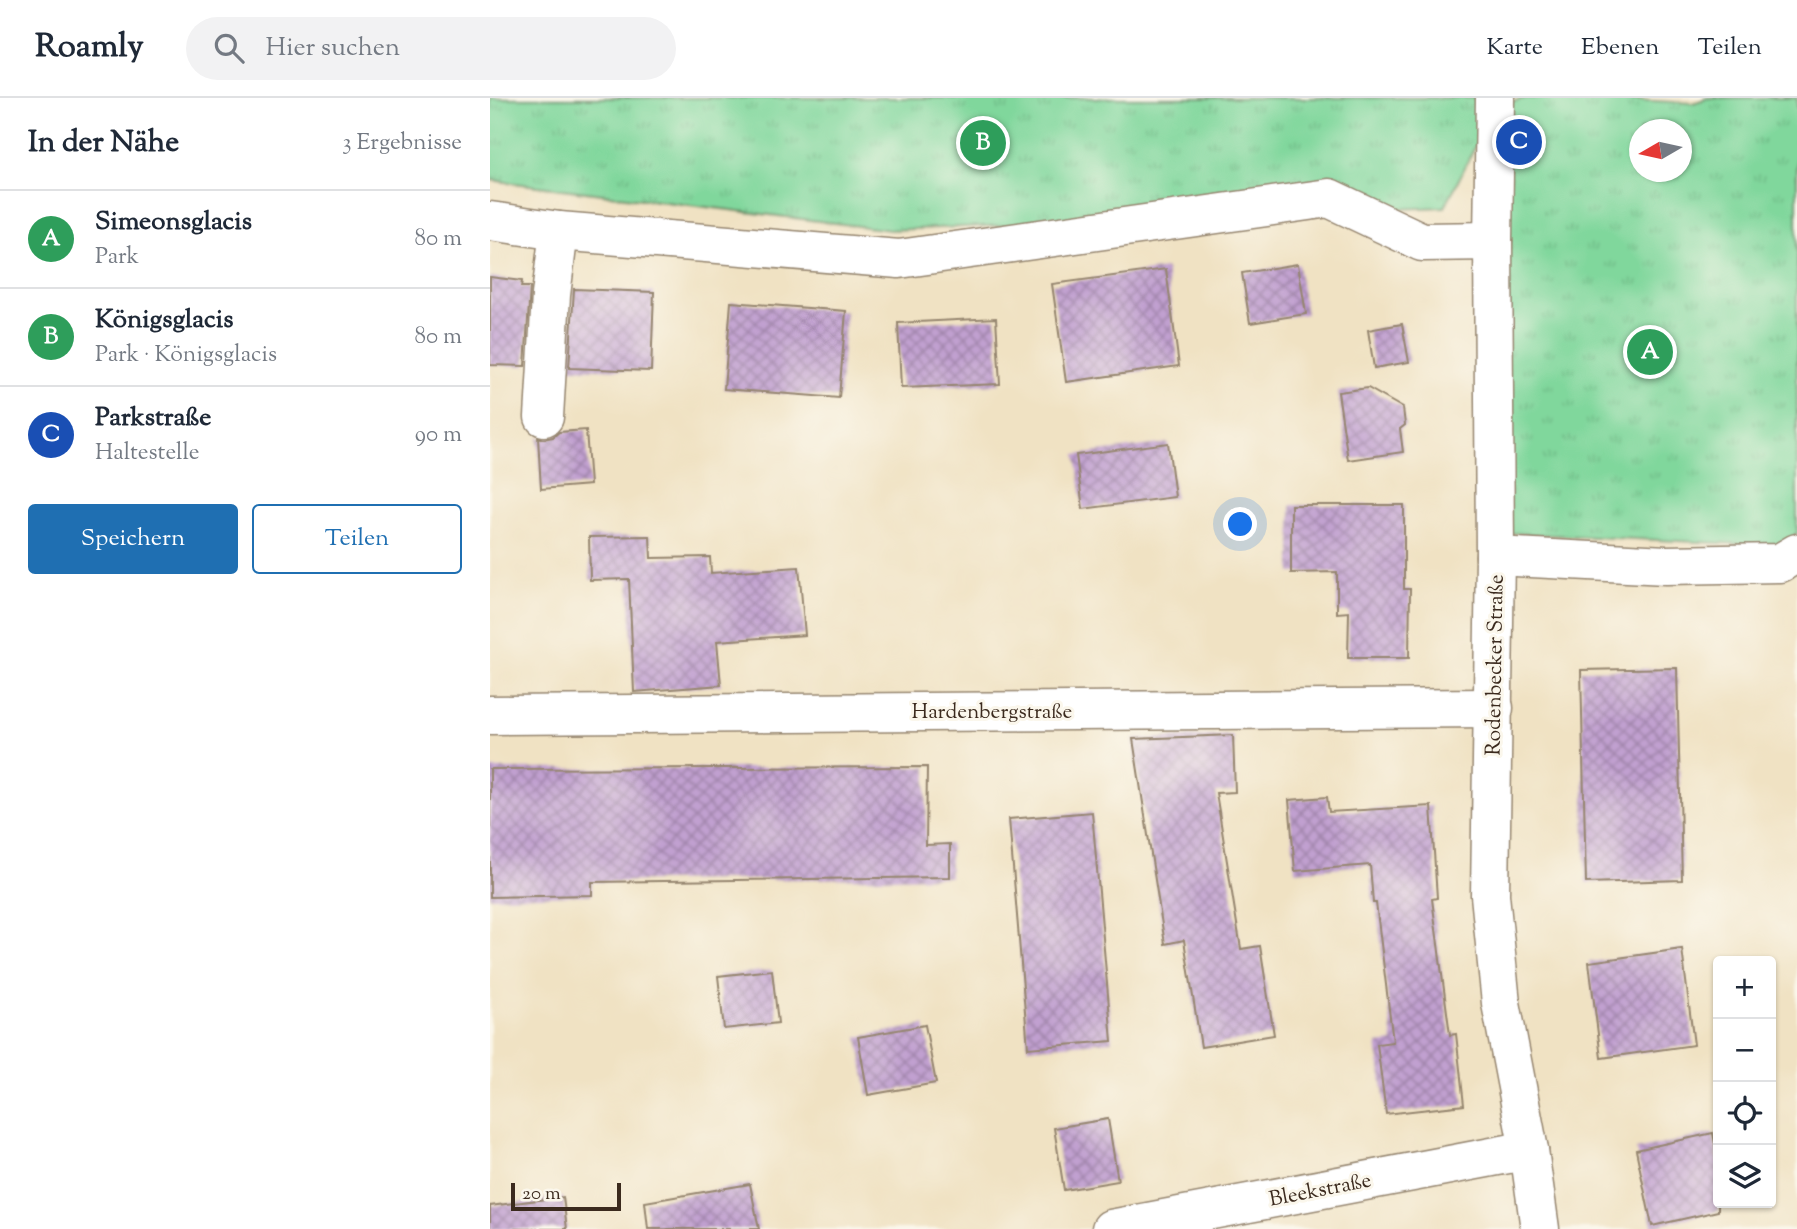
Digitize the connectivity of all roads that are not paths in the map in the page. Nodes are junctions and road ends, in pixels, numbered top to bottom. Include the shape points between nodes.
1 (1495, 98) edge
2 (490, 221) edge
3 (559, 231) junction
4 (1493, 241) junction
5 (544, 417) dead end
6 (1797, 553) edge
7 (1495, 556) junction
8 (1494, 708) junction
9 (490, 715) edge
10 (1529, 1150) junction
11 (1111, 1229) edge
12 (1540, 1229) edge

1 - 4 street, Rodenbecker Straße
2 - 3 street
3 - 4 street via 899,259 1329,198 1422,242
3 - 5 street
4 - 7 street, Rodenbecker Straße
6 - 7 street via 1780,563 1666,565
7 - 8 street, Rodenbecker Straße
8 - 9 street, Hardenbergstraße
8 - 10 street, Rodenbecker Straße via 1490,895 1501,1003
10 - 11 street, Bleekstraße
10 - 12 street, Rodenbecker Straße

